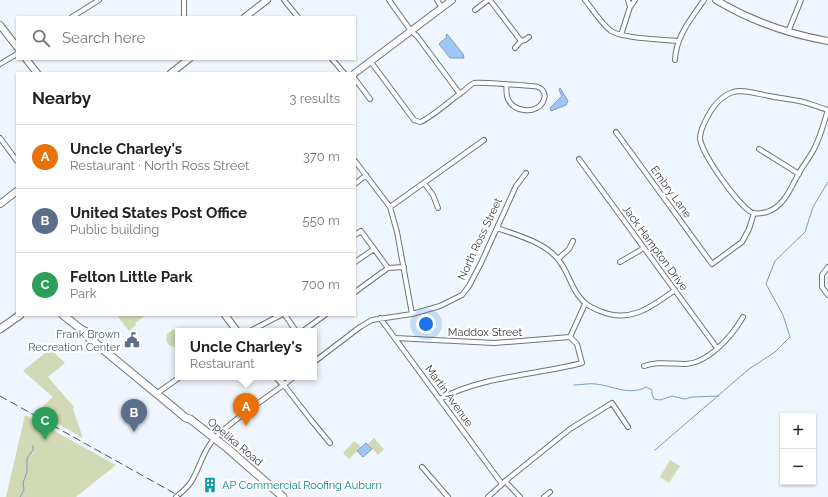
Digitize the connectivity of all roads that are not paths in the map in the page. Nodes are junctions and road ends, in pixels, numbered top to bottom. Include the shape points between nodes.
1 (99, 0) edge
2 (184, 0) edge
3 (267, 0) edge
4 (284, 0) edge
5 (389, 0) edge
6 (437, 0) edge
7 (452, 0) edge
8 (489, 0) edge
9 (585, 0) edge
10 (628, 0) edge
11 (635, 0) edge
12 (704, 0) edge
13 (716, 0) edge
14 (801, 0) edge
15 (630, 7) junction
16 (442, 8) junction
17 (475, 10) dead end
18 (74, 16) edge
19 (184, 16) edge
20 (246, 16) edge
21 (297, 16) edge
22 (0, 25) edge
23 (411, 31) junction
24 (788, 32) junction
25 (621, 35) junction
26 (529, 37) dead end
27 (521, 40) junction
28 (678, 41) junction
29 (828, 41) edge
30 (16, 46) edge
31 (515, 48) dead end
32 (16, 55) edge
33 (27, 60) edge
34 (188, 60) edge
35 (333, 60) edge
36 (675, 60) dead end
37 (371, 62) junction
38 (0, 64) edge
39 (36, 72) edge
40 (172, 72) edge
41 (343, 72) edge
42 (356, 72) edge
43 (356, 80) edge
44 (506, 84) junction
45 (460, 94) junction
46 (370, 99) dead end
47 (828, 110) edge
48 (616, 132) dead end
49 (0, 138) edge
50 (484, 140) dead end
51 (759, 149) dead end
52 (579, 159) dead end
53 (16, 160) edge
54 (356, 162) edge
55 (526, 173) dead end
56 (799, 174) junction
57 (366, 175) junction
58 (356, 183) edge
59 (424, 183) junction
60 (16, 192) edge
61 (0, 204) edge
62 (390, 207) junction
63 (438, 208) dead end
64 (754, 213) junction
65 (497, 228) junction
66 (356, 234) edge
67 (573, 241) dead end
68 (644, 248) junction
69 (374, 249) junction
70 (558, 259) junction
71 (356, 261) edge
72 (620, 262) dead end
73 (404, 267) junction
74 (828, 267) edge
75 (388, 268) junction
76 (675, 290) junction
77 (356, 291) edge
78 (828, 295) edge
79 (585, 304) junction
80 (412, 314) junction
81 (19, 316) edge
82 (64, 316) edge
83 (225, 316) edge
84 (279, 316) edge
85 (286, 316) edge
86 (323, 316) edge
87 (743, 317) dead end
88 (380, 318) junction
89 (235, 328) edge
90 (256, 328) edge
91 (294, 328) edge
92 (307, 328) edge
93 (0, 329) edge
94 (570, 337) junction
95 (395, 338) junction
96 (717, 348) junction
97 (317, 360) edge
98 (644, 366) dead end
99 (176, 380) edge
100 (280, 380) edge
101 (290, 380) edge
102 (284, 385) junction
103 (158, 392) junction
104 (440, 399) junction
105 (628, 427) dead end
106 (214, 439) junction
107 (330, 443) dead end
108 (422, 468) dead end
109 (504, 482) junction
110 (550, 492) dead end
111 (176, 497) edge
112 (283, 497) edge
113 (448, 497) edge
114 (488, 497) edge
115 (520, 497) edge
116 (544, 497) edge

1 - 18 street
2 - 19 street
3 - 20 street
4 - 21 street
5 - 23 street
6 - 16 street
7 - 16 street
8 - 17 street
8 - 27 street
9 - 25 street via 610,30
10 - 15 street
11 - 15 street
12 - 28 street
13 - 24 street via 754,20
14 - 24 street
15 - 25 street
16 - 23 street
22 - 30 street
23 - 37 street
23 - 45 street
24 - 29 street
25 - 28 street
26 - 27 street
27 - 31 street
28 - 36 street
32 - 38 street
33 - 39 street
34 - 40 street
35 - 41 street
37 - 42 street
37 - 45 street via 414,120 423,121
43 - 46 street
44 - 44 street via 536,86 542,89 545,94 542,104 529,110 517,110 507,97
44 - 45 street via 474,83
47 - 56 street via 814,149
47 - 64 street via 800,101 734,92 718,102 710,112 700,137 703,150 739,201
48 - 64 street, Embry Lane via 712,264 742,242
49 - 53 street
50 - 59 street
51 - 56 street
52 - 68 street, Jack Hampton Drive
54 - 57 street
55 - 65 street, North Ross Street via 516,186
56 - 64 street via 783,201 773,210
57 - 58 street
57 - 62 street
59 - 62 street
59 - 63 street
60 - 61 street
62 - 73 street
65 - 70 street via 538,245
65 - 80 street, North Ross Street via 469,286 462,295 440,306
66 - 69 street via 361,231
67 - 70 street via 569,249
68 - 72 street
68 - 76 street, Jack Hampton Drive
69 - 71 street
69 - 75 street
70 - 79 street via 574,290
73 - 75 street
73 - 80 street
74 - 78 street via 822,275 822,287
75 - 77 street
76 - 79 street via 652,306 628,316 615,316
76 - 96 street, Jack Hampton Drive
79 - 94 street
80 - 88 street, North Ross Street
81 - 93 main road
82 - 103 main road, Opelika Road via 91,334
83 - 89 street
84 - 90 street
85 - 91 street
86 - 92 street
87 - 96 street via 737,328
88 - 95 street, Martin Avenue
88 - 97 street, North Ross Street via 360,327
94 - 95 street, Maddox Street via 494,343
94 - 104 street via 577,344 582,362 474,385
95 - 104 street, Martin Avenue
96 - 98 street via 697,362 654,362
99 - 103 street
100 - 102 street
101 - 102 street
102 - 106 street via 230,424
102 - 107 street
103 - 106 main road, Opelika Road via 189,415 190,419
104 - 109 street, Martin Avenue
105 - 109 street via 612,403 570,429
106 - 111 street via 190,483
106 - 112 main road, Opelika Road
108 - 113 street
109 - 114 street
109 - 115 street, Martin Avenue
110 - 116 street

